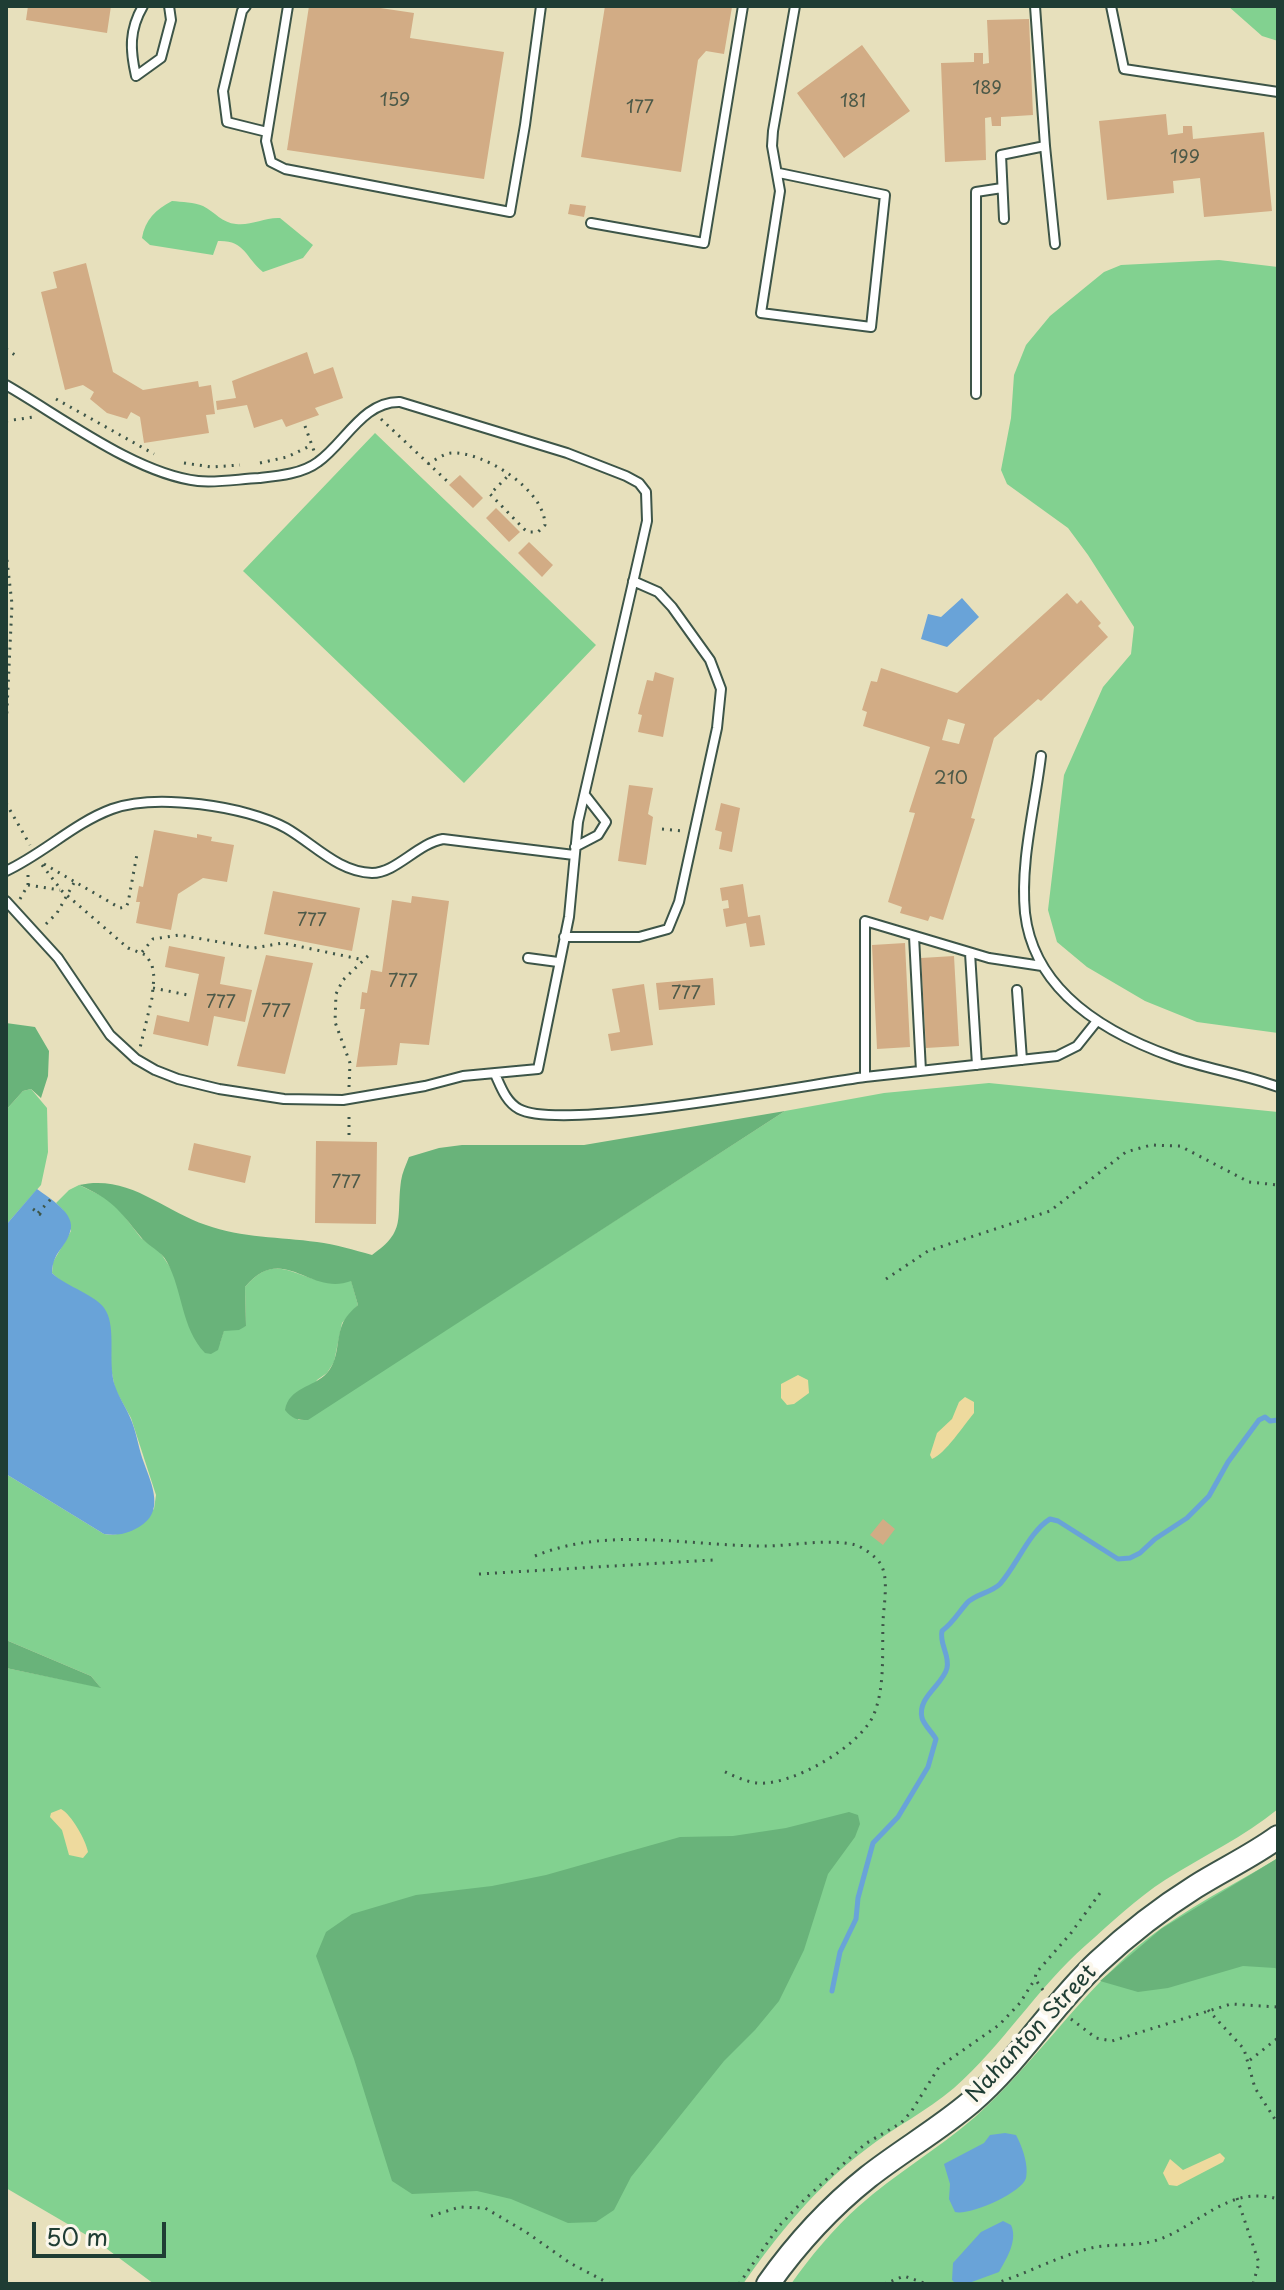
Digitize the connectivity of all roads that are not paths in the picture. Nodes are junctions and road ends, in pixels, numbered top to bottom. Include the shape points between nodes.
1 (143, 6) edge
2 (169, 6) edge
3 (246, 6) edge
4 (288, 6) edge
5 (541, 6) edge
6 (743, 6) edge
7 (795, 6) edge
8 (1035, 6) edge
9 (1111, 6) edge
10 (1277, 93) edge
11 (267, 132) junction
12 (1045, 146) junction
13 (779, 173) junction
14 (1002, 188) junction
15 (1004, 219) dead end
16 (591, 223) dead end
17 (1055, 244) dead end
18 (6, 385) edge
19 (976, 394) dead end
20 (633, 581) junction
21 (1041, 756) dead end
22 (585, 795) junction
23 (574, 851) junction
24 (6, 871) edge
25 (9, 904) edge
26 (914, 936) junction
27 (564, 937) junction
28 (970, 953) junction
29 (528, 958) dead end
30 (558, 962) junction
31 (1042, 966) junction
32 (1017, 990) dead end
33 (1097, 1021) junction
34 (1022, 1060) junction
35 (977, 1065) junction
36 (921, 1071) junction
37 (495, 1074) junction
38 (865, 1077) junction
39 (1278, 1087) edge
40 (1278, 1837) edge
41 (768, 2284) edge

1 - 2 lane via 130,47 136,76 161,58 171,20
3 - 11 lane via 223,91 227,122
4 - 11 lane
5 - 11 lane via 510,212 285,169 271,162
6 - 16 lane via 704,243
7 - 13 lane via 773,131
8 - 12 lane
9 - 10 lane via 1124,69
12 - 14 lane via 1001,155
12 - 17 lane
13 - 13 lane via 761,313 871,327 885,195
14 - 15 lane
14 - 19 lane via 976,192
18 - 20 lane via 132,459 206,481 292,473 318,462 372,411 391,402 409,403 567,453 639,483 648,504
20 - 22 lane
20 - 27 lane via 658,592 710,660 721,689 717,728 668,929 639,937
21 - 31 lane via 1026,861 1025,912
22 - 23 lane
22 - 23 lane via 606,822 598,835
23 - 24 lane via 443,839 385,871 361,871 336,862 262,817 190,804 141,803 110,810
23 - 27 lane
25 - 37 lane via 75,980 103,1027 155,1070 219,1089 284,1099 350,1100
26 - 28 lane
26 - 36 lane
26 - 38 lane via 865,921
27 - 30 lane
28 - 31 lane
28 - 35 lane
29 - 30 lane
30 - 37 lane via 538,1069
31 - 33 lane via 1062,993
32 - 34 lane
33 - 34 lane via 1071,1051
33 - 39 lane via 1174,1057
34 - 35 lane
35 - 36 lane
36 - 38 lane
37 - 38 lane via 510,1103 546,1116 638,1110
40 - 41 main road, Nahanton Street via 1195,1887 1100,1960 975,2098 828,2211

